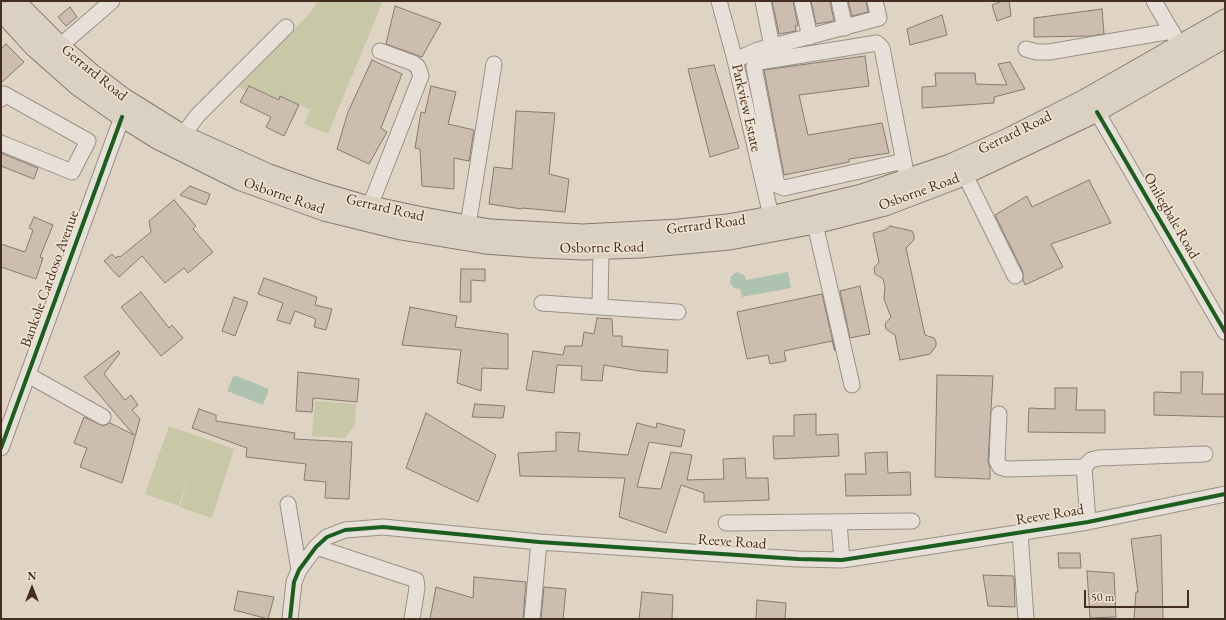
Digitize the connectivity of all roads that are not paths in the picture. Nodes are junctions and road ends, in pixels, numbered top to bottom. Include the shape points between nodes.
1 (15, 1) edge
2 (112, 1) edge
3 (719, 1) edge
4 (763, 1) edge
5 (802, 1) edge
6 (839, 1) edge
7 (875, 1) edge
8 (1154, 1) edge
9 (1, 11) edge
10 (1225, 19) edge
11 (286, 27) dead end
12 (845, 28) junction
13 (810, 37) junction
14 (1176, 38) junction
15 (1225, 38) edge
16 (60, 46) junction
17 (772, 47) junction
18 (1026, 49) dead end
19 (380, 51) dead end
20 (735, 60) junction
21 (494, 64) dead end
22 (1, 99) edge
23 (1097, 112) junction
24 (122, 117) junction
25 (183, 135) junction
26 (1, 143) edge
27 (906, 169) junction
28 (965, 175) junction
29 (370, 206) junction
30 (771, 216) junction
31 (815, 224) junction
32 (468, 225) junction
33 (601, 250) junction
34 (1015, 276) dead end
35 (542, 303) dead end
36 (600, 307) junction
37 (678, 312) dead end
38 (1225, 332) edge
39 (28, 375) junction
40 (852, 385) dead end
41 (999, 414) dead end
42 (103, 417) dead end
43 (1, 448) edge
44 (1205, 454) dead end
45 (1084, 466) junction
46 (1225, 494) edge
47 (288, 504) dead end
48 (912, 521) dead end
49 (839, 522) junction
50 (1088, 522) junction
51 (726, 523) dead end
52 (1020, 532) junction
53 (539, 542) junction
54 (316, 547) junction
55 (842, 560) junction
56 (299, 570) junction
57 (290, 619) edge
58 (412, 619) edge
59 (532, 619) edge
60 (1026, 619) edge

1 - 16 main road, Gerrard Road
2 - 16 street
3 - 20 street, Parkview Estate
4 - 17 street
5 - 13 street
6 - 12 street
7 - 12 street via 879,18
8 - 14 street
9 - 24 main road, Osborne Road via 35,48 78,86
10 - 14 main road, Gerrard Road
11 - 25 street via 197,116
12 - 13 street
13 - 17 street
14 - 18 street via 1049,52
14 - 27 main road, Gerrard Road via 1083,100 1010,137 950,164
15 - 23 main road, Osborne Road
16 - 25 main road, Gerrard Road via 124,98
17 - 20 street
19 - 29 street via 413,63 418,67 421,76
20 - 30 street, Parkview Estate
21 - 32 street
22 - 26 street via 4,94 88,141 72,172
23 - 28 main road, Osborne Road
23 - 38 street, Onilegbale Road
24 - 33 main road, Osborne Road via 157,140 241,182 360,221 485,244
24 - 39 street, Bankole Cardoso Avenue
25 - 29 main road, Gerrard Road via 269,174
27 - 27 street via 882,48 877,43 759,62 754,67 777,185 784,188
27 - 30 main road, Gerrard Road via 862,194
28 - 31 main road, Osborne Road via 885,206
28 - 34 street
29 - 32 main road, Gerrard Road
30 - 32 main road, Gerrard Road via 727,224 625,233 535,232
31 - 33 main road, Osborne Road via 730,240
31 - 40 street
33 - 36 street
35 - 36 street
36 - 37 street
39 - 42 street
39 - 43 street, Bankole Cardoso Avenue
41 - 45 street via 997,461 1000,466 1007,469
44 - 45 street via 1099,458
45 - 50 street
46 - 50 street, Reeve Road
47 - 56 street
48 - 49 street
49 - 51 street
49 - 55 street
50 - 52 street, Reeve Road
52 - 55 street, Reeve Road
52 - 60 street
53 - 54 street, Reeve Road via 383,527 346,530 327,537
53 - 55 street, Reeve Road
53 - 59 street
54 - 56 street, Reeve Road
54 - 58 street via 416,580
56 - 57 street, Reeve Road via 294,582

